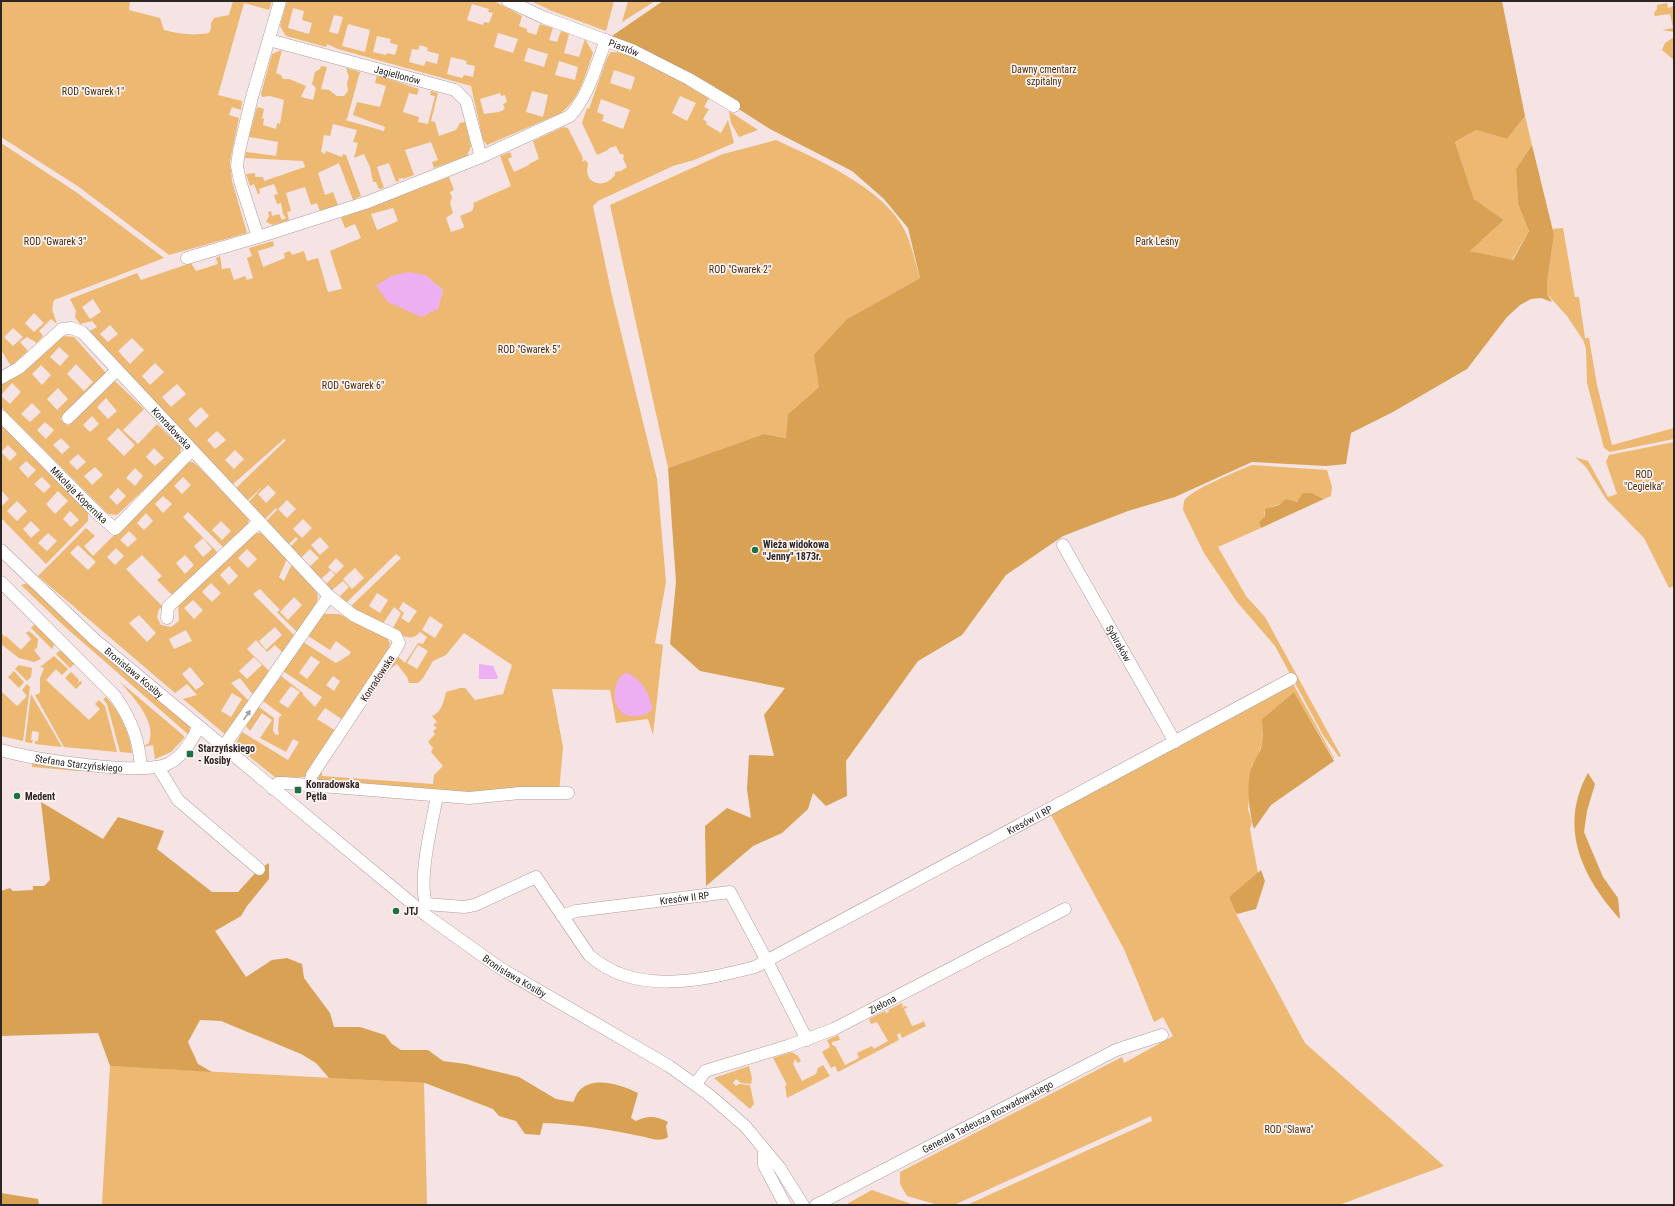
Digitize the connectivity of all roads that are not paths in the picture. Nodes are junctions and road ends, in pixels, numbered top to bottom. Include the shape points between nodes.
1 (280, 1) edge
2 (508, 1) edge
3 (269, 40) junction
4 (606, 40) junction
5 (734, 106) dead end
6 (481, 157) junction
7 (258, 237) junction
8 (187, 258) dead end
9 (117, 370) junction
10 (1, 378) edge
11 (1, 416) edge
12 (68, 418) dead end
13 (192, 450) junction
14 (259, 522) junction
15 (1063, 545) dead end
16 (1, 550) edge
17 (1, 582) edge
18 (329, 596) junction
19 (167, 618) dead end
20 (1291, 679) dead end
21 (199, 727) junction
22 (1175, 742) junction
23 (224, 746) junction
24 (1, 750) edge
25 (158, 766) junction
26 (141, 768) junction
27 (310, 784) junction
28 (273, 789) junction
29 (568, 793) dead end
30 (437, 796) junction
31 (259, 869) dead end
32 (424, 908) junction
33 (1065, 909) dead end
34 (562, 916) junction
35 (767, 961) junction
36 (1162, 1035) dead end
37 (806, 1040) junction
38 (696, 1084) junction
39 (764, 1150) junction
40 (785, 1205) edge
41 (804, 1205) edge
42 (816, 1205) edge

1 - 3 street
2 - 4 street, Piastów via 545,18
3 - 6 street, Jagiellonów via 455,90 466,101
3 - 7 street via 244,127 237,166
4 - 5 street, Piastów via 634,51
4 - 6 street via 586,92 570,116
6 - 7 street via 348,210
7 - 8 street
9 - 10 street, Konradowska via 82,332 66,328 58,331 20,368
9 - 12 street
9 - 13 street, Konradowska
11 - 13 street, Mikołaja Kopernika via 115,529
13 - 14 street, Konradowska
14 - 18 street, Konradowska
14 - 19 street via 168,607
15 - 22 street, Sybiraków
16 - 21 street, Bronisława Kosiby via 94,639
17 - 26 street via 115,696 134,729
23 -> 18 street
18 - 27 street, Konradowska via 353,615 396,636 399,643 312,775
20 - 22 street, Kresów II RP
21 - 23 street, Bronisława Kosiby
21 - 25 street, Stefana Starzyńskiego via 182,754 167,764
22 - 35 street, Kresów II RP
23 - 28 street, Bronisława Kosiby
24 - 26 street, Stefana Starzyńskiego via 40,758
25 - 26 street, Stefana Starzyńskiego
25 - 31 street via 178,800
27 - 28 street via 278,783
27 - 30 street
28 - 32 street, Bronisława Kosiby
29 - 30 street via 520,793 469,798
30 - 32 street via 428,844
32 - 34 street, Kresów II RP via 475,905 536,877
32 - 38 street, Bronisława Kosiby via 500,968
33 - 37 street, Zielona via 834,1030
34 - 35 street, Kresów II RP via 589,955 609,970 631,978 689,982 755,967
34 - 35 street, Kresów II RP via 576,911 730,892
35 - 37 street, Kresów II RP
36 - 42 street, Generała Tadeusza Rozwadowskiego via 1116,1050
37 - 38 street, Zielona via 705,1071
38 - 39 street, Bronisława Kosiby via 745,1126
39 - 40 street via 764,1166
39 - 41 street, Bronisława Kosiby via 779,1167

